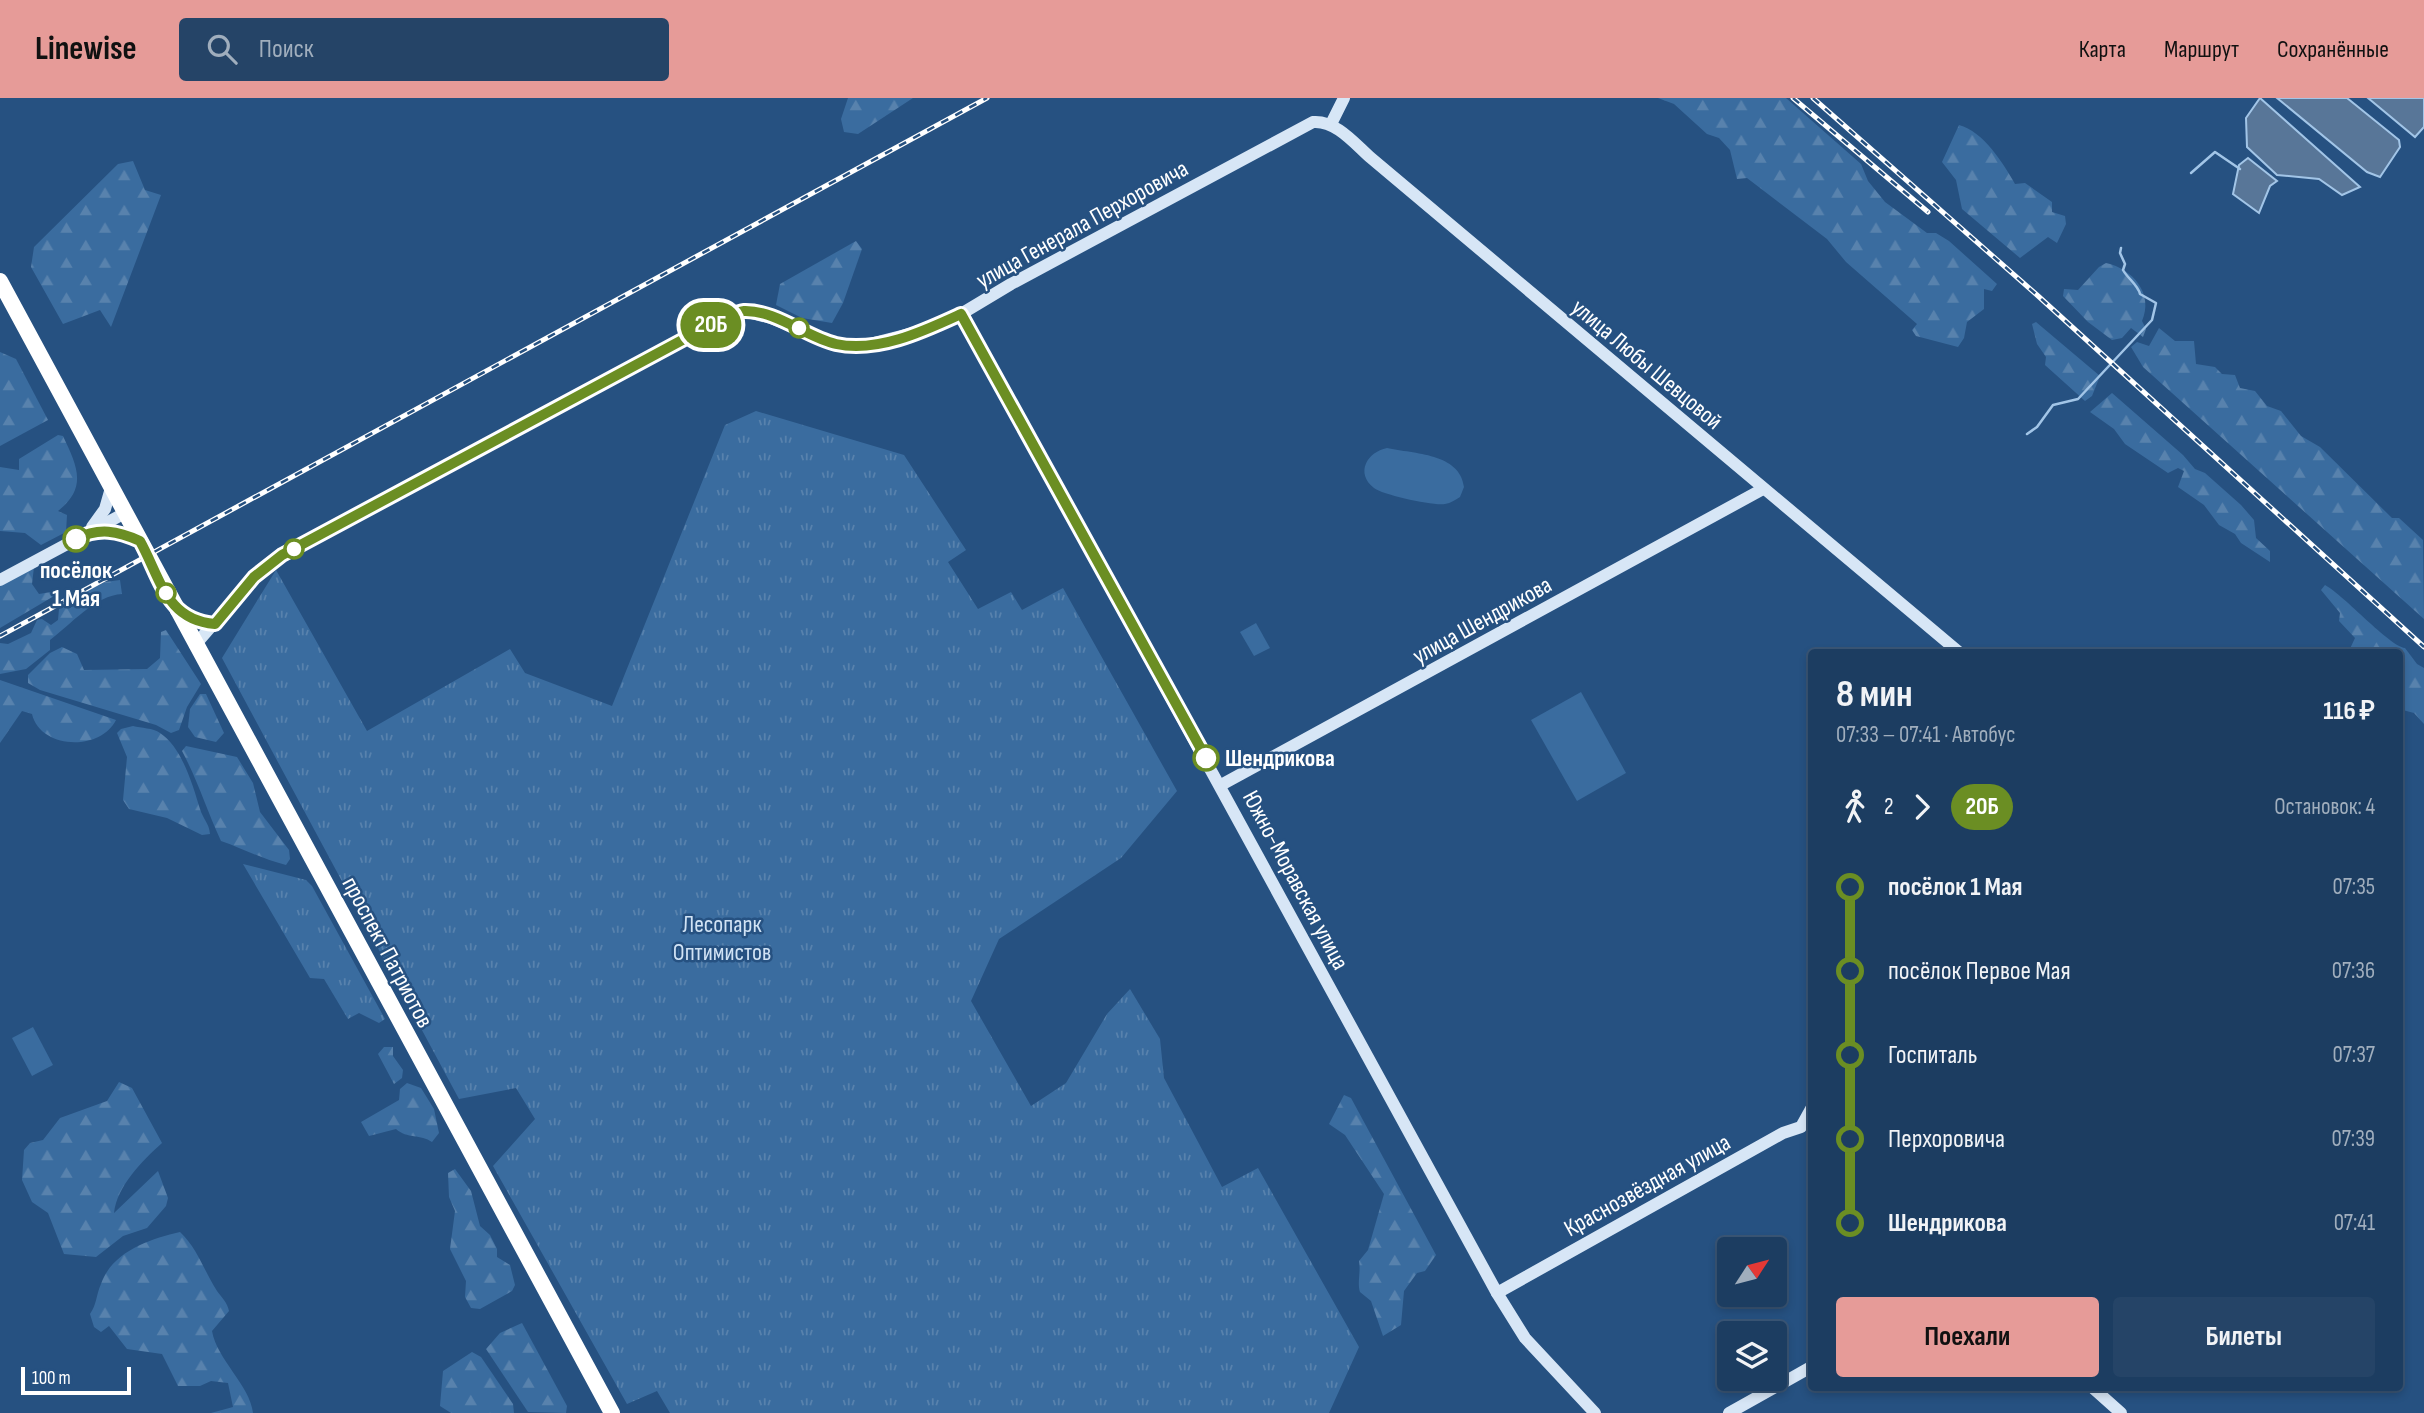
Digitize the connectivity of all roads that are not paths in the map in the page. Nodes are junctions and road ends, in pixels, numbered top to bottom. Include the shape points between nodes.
1 (1344, 98) edge
2 (1331, 124) junction
3 (0, 281) edge
4 (961, 314) junction
5 (111, 488) junction
6 (1763, 489) junction
7 (125, 513) junction
8 (87, 533) junction
9 (140, 541) junction
10 (0, 580) edge
11 (176, 611) junction
12 (215, 624) junction
13 (195, 645) junction
14 (1955, 649) edge
15 (1221, 785) junction
16 (1806, 1131) edge
17 (1497, 1293) junction
18 (1808, 1369) edge
19 (2096, 1391) edge
20 (612, 1413) edge
21 (1595, 1413) edge
22 (1729, 1413) edge
23 (2121, 1413) edge

1 - 2 street
2 - 4 street, улица Генерала Перхоровича via 1313,122
2 - 6 street, улица Любы Шевцовой
3 - 5 highway, проспект Патриотов
4 - 12 street, улица Генерала Перхоровича via 925,330 866,345 836,344 744,311 714,323 282,555 254,577
4 - 15 street, Южно-Моравская улица
5 - 7 highway, проспект Патриотов
5 - 8 street via 102,516
6 - 14 street, улица Любы Шевцовой
6 - 15 street, улица Шендрикова
7 - 8 street
7 - 9 highway, проспект Патриотов
8 - 9 street via 111,531
8 - 10 street
9 - 11 highway, проспект Патриотов
11 - 12 street
11 - 13 highway, проспект Патриотов
12 - 13 street, улица Генерала Перхоровича
13 - 20 highway, проспект Патриотов
15 - 17 street, Южно-Моравская улица
16 - 17 street, Краснозвёздная улица via 1783,1133
17 - 21 street, Южно-Моравская улица via 1525,1338
18 - 22 street
19 - 23 street

